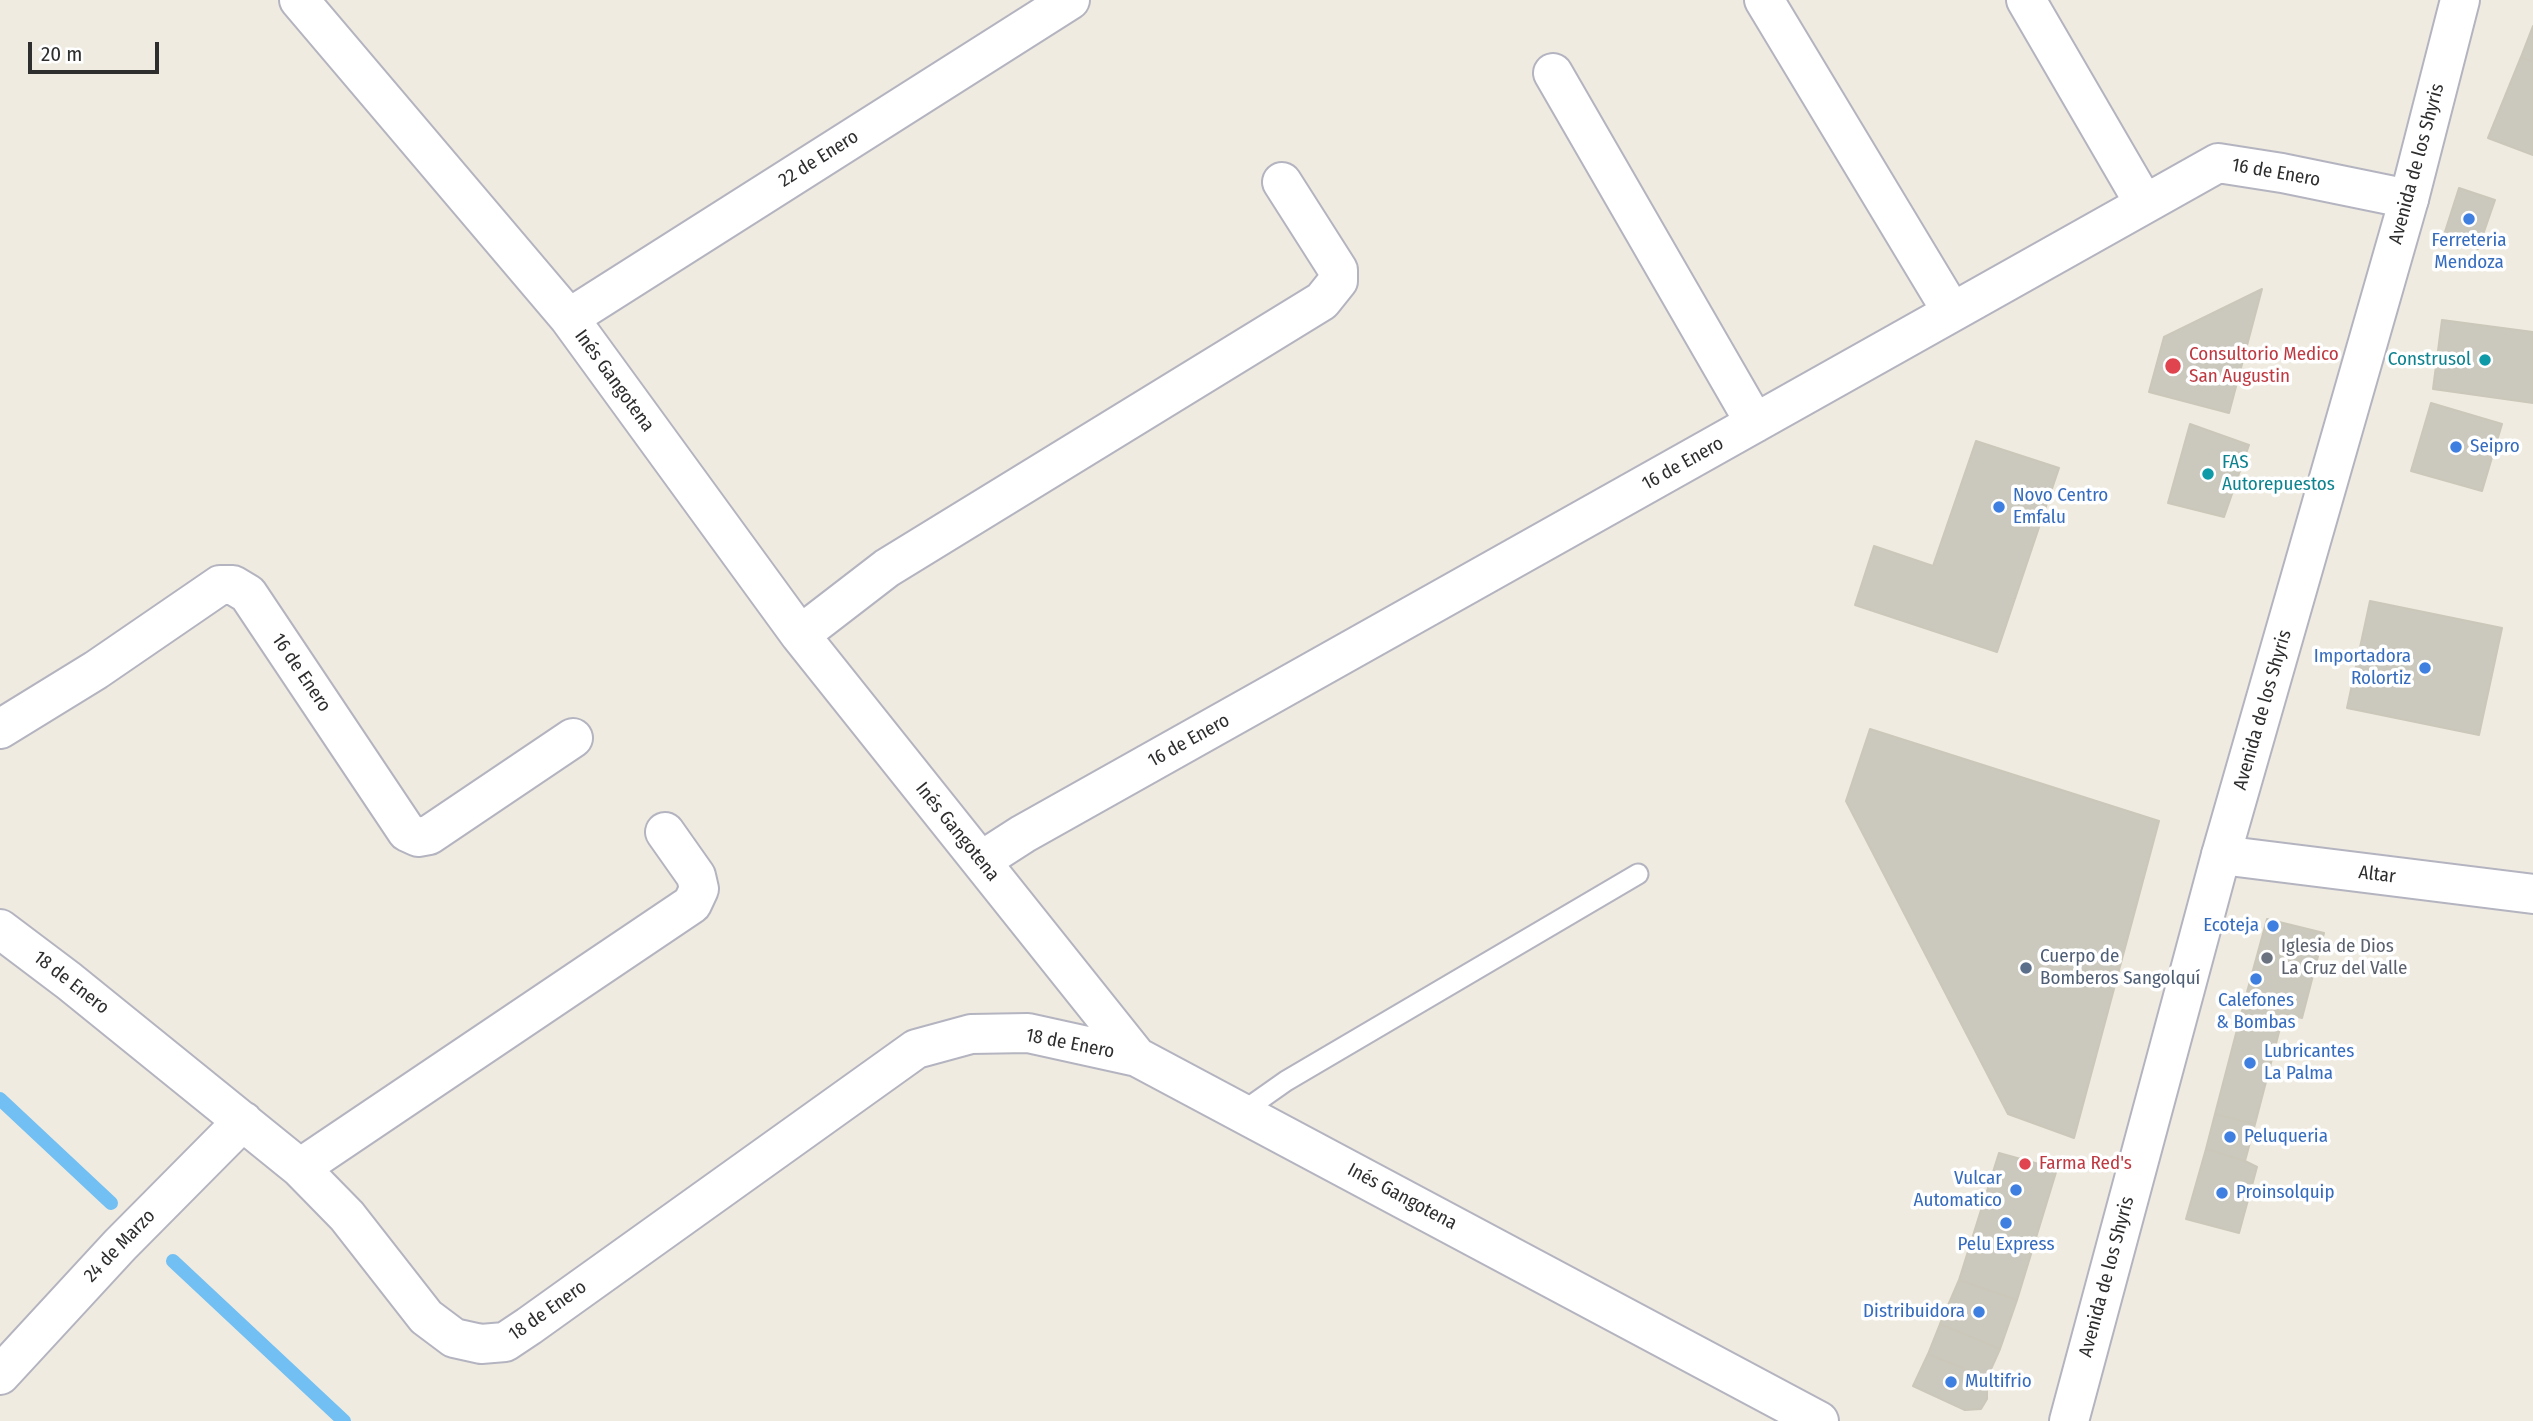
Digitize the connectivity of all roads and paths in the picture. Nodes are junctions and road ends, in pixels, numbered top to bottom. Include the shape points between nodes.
1 (299, 0) edge
2 (1070, 0) edge
3 (1764, 0) edge
4 (2026, 0) edge
5 (2460, 0) edge
6 (1553, 73) dead end
7 (1282, 182) dead end
8 (2409, 199) junction
9 (2144, 203) junction
10 (1952, 312) junction
11 (569, 318) junction
12 (1755, 423) junction
13 (800, 635) junction
14 (0, 729) edge
15 (573, 737) dead end
16 (665, 832) dead end
17 (2221, 855) junction
18 (981, 861) junction
19 (1637, 874) dead end
20 (2533, 894) edge
21 (0, 929) edge
22 (1137, 1057) junction
23 (1242, 1112) junction
24 (243, 1121) junction
25 (300, 1168) junction
26 (0, 1374) edge
27 (1819, 1421) edge
28 (2069, 1421) edge

1 - 11 street, Inés Gangotena
2 - 11 street, 22 de Enero
3 - 10 street
4 - 9 street
5 - 8 street, Avenida de los Shyris
6 - 12 street
7 - 13 street via 1338,270 1338,281 1322,301 887,568
8 - 9 street, 16 de Enero via 2218,163
8 - 17 street, Avenida de los Shyris
9 - 10 street, 16 de Enero
10 - 12 street, 16 de Enero
11 - 13 street, Inés Gangotena
12 - 18 street, 16 de Enero
13 - 18 street, Inés Gangotena
14 - 15 street, 16 de Enero via 220,585 233,585 247,594 407,832 418,837 429,835
16 - 25 street via 696,876 699,889 692,904
17 - 20 street, Altar
17 - 28 street, Avenida de los Shyris
18 - 22 street, Inés Gangotena
19 - 23 lane via 1298,1074
21 - 24 street, 18 de Enero
22 - 23 street, Inés Gangotena
22 - 25 street, 18 de Enero via 1028,1033 971,1034 916,1049 505,1342 481,1344 454,1338 426,1317 347,1216
23 - 27 street, Inés Gangotena
24 - 25 street, 18 de Enero
24 - 26 street, 24 de Marzo

